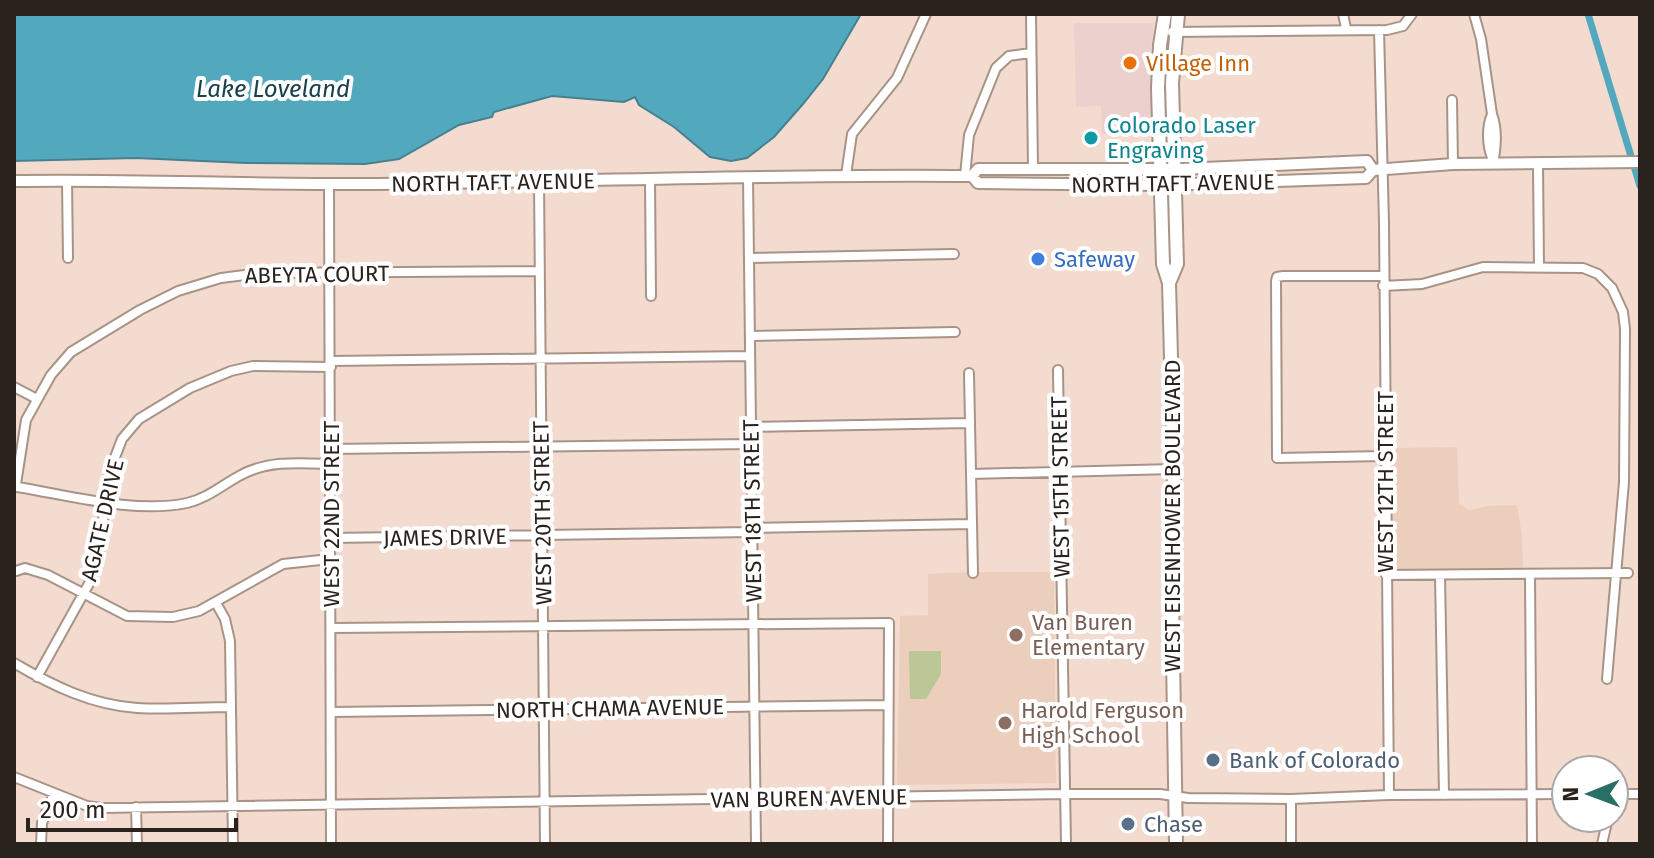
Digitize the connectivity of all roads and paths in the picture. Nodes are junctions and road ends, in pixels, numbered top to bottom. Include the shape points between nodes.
1 (926, 14) edge
2 (1031, 14) edge
3 (1165, 14) edge
4 (1178, 14) edge
5 (1343, 14) edge
6 (1412, 14) edge
7 (1474, 14) edge
8 (1346, 28) junction
9 (1379, 30) junction
10 (1168, 32) junction
11 (1031, 53) junction
12 (1452, 100) dead end
13 (1493, 162) junction
14 (1640, 162) edge
15 (1453, 164) junction
16 (1538, 164) junction
17 (1033, 168) junction
18 (1160, 168) junction
19 (1174, 168) junction
20 (1378, 170) junction
21 (846, 175) junction
22 (968, 176) junction
23 (748, 177) junction
24 (650, 179) junction
25 (67, 180) junction
26 (14, 181) edge
27 (539, 181) junction
28 (329, 183) junction
29 (1175, 184) junction
30 (1160, 185) junction
31 (954, 254) dead end
32 (68, 258) dead end
33 (749, 258) junction
34 (1539, 267) junction
35 (539, 271) junction
36 (330, 273) junction
37 (1383, 281) junction
38 (1169, 283) junction
39 (651, 296) dead end
40 (955, 332) dead end
41 (750, 336) junction
42 (750, 356) junction
43 (540, 358) junction
44 (331, 364) junction
45 (1058, 370) dead end
46 (969, 373) dead end
47 (14, 387) edge
48 (37, 399) junction
49 (970, 423) junction
50 (751, 427) junction
51 (751, 444) junction
52 (541, 446) junction
53 (331, 449) junction
54 (1385, 456) junction
55 (331, 464) junction
56 (1174, 469) junction
57 (1059, 472) junction
58 (971, 474) junction
59 (105, 501) junction
60 (972, 524) junction
61 (752, 530) junction
62 (542, 536) junction
63 (330, 538) junction
64 (330, 559) junction
65 (16, 571) dead end
66 (973, 573) dead end
67 (1616, 573) junction
68 (1628, 573) dead end
69 (1386, 575) junction
70 (1530, 575) junction
71 (1440, 576) junction
72 (84, 594) junction
73 (216, 603) junction
74 (753, 624) junction
75 (543, 627) junction
76 (331, 628) junction
77 (14, 663) edge
78 (37, 677) junction
79 (1607, 679) dead end
80 (888, 705) junction
81 (754, 706) junction
82 (231, 707) junction
83 (544, 709) junction
84 (331, 712) junction
85 (14, 777) edge
86 (54, 793) junction
87 (1065, 794) junction
88 (1550, 794) edge
89 (1175, 795) junction
90 (1389, 795) junction
91 (1444, 795) junction
92 (1532, 795) junction
93 (888, 796) junction
94 (755, 799) junction
95 (1291, 799) junction
96 (544, 802) junction
97 (233, 804) junction
98 (331, 805) junction
99 (136, 807) junction
100 (41, 844) edge
101 (137, 844) edge
102 (233, 844) edge
103 (331, 844) edge
104 (545, 844) edge
105 (756, 844) edge
106 (888, 844) edge
107 (1066, 844) edge
108 (1176, 844) edge
109 (1291, 844) edge
110 (1532, 844) edge

1 - 21 street via 897,78 852,134
2 - 11 street
3 - 10 highway, WEST EISENHOWER BOULEVARD
4 - 10 highway, WEST EISENHOWER BOULEVARD
5 - 8 street
6 - 9 street via 1403,26
7 - 13 street via 1496,130
8 - 9 street
8 - 10 street
9 - 20 street, WEST 12TH STREET
10 - 18 highway, WEST EISENHOWER BOULEVARD via 1159,60
10 - 19 highway, WEST EISENHOWER BOULEVARD
11 - 17 street
11 - 22 street via 1009,56 996,68 969,135
12 - 15 street
13 - 15 main road, NORTH TAFT AVENUE
13 - 16 main road, NORTH TAFT AVENUE
14 - 16 main road, NORTH TAFT AVENUE
15 - 20 main road, NORTH TAFT AVENUE
16 - 34 street
17 - 18 main road, NORTH TAFT AVENUE
17 - 22 main road, NORTH TAFT AVENUE via 978,169
18 - 19 main road, NORTH TAFT AVENUE
18 - 30 highway, WEST EISENHOWER BOULEVARD
19 - 20 main road, NORTH TAFT AVENUE via 1367,161
19 - 29 highway, WEST EISENHOWER BOULEVARD
20 - 29 main road, NORTH TAFT AVENUE via 1366,178
20 - 37 street, WEST 12TH STREET
21 - 22 main road, NORTH TAFT AVENUE
21 - 23 main road, NORTH TAFT AVENUE
22 - 30 main road, NORTH TAFT AVENUE via 978,183
23 - 24 main road, NORTH TAFT AVENUE
23 - 33 street, WEST 18TH STREET
24 - 27 main road, NORTH TAFT AVENUE
24 - 39 street
25 - 26 main road, NORTH TAFT AVENUE
25 - 28 main road, NORTH TAFT AVENUE
25 - 32 street
27 - 28 main road, NORTH TAFT AVENUE
27 - 35 street, WEST 20TH STREET
28 - 36 street, WEST 22ND STREET
29 - 30 main road, NORTH TAFT AVENUE
29 - 38 highway, WEST EISENHOWER BOULEVARD via 1177,264
30 - 38 highway, WEST EISENHOWER BOULEVARD via 1163,264
31 - 33 street
33 - 41 street, WEST 18TH STREET
34 - 37 street via 1483,267 1422,284
34 - 67 street via 1591,270 1612,288 1623,312 1624,482
35 - 36 street, ABEYTA COURT
35 - 43 street, WEST 20TH STREET
36 - 44 street, WEST 22ND STREET
36 - 48 street, ABEYTA COURT via 233,276 178,291 71,352
37 - 54 street, WEST 12TH STREET
37 - 54 street via 1277,277 1277,458
38 - 56 highway, WEST EISENHOWER BOULEVARD
40 - 41 street
41 - 42 street, WEST 18TH STREET
42 - 43 street, AGATE DRIVE
42 - 50 street, WEST 18TH STREET
43 - 44 street, AGATE DRIVE
43 - 52 street, WEST 20TH STREET
44 - 53 street, WEST 22ND STREET
44 - 59 street, AGATE DRIVE via 242,368 209,378 168,401 139,419 122,439
45 - 57 street, WEST 15TH STREET
46 - 49 street
47 - 48 street
48 - 59 street, ABEYTA COURT via 24,428 17,487
49 - 50 street
49 - 58 street
50 - 51 street, WEST 18TH STREET
51 - 52 street
51 - 61 street, WEST 18TH STREET
52 - 53 street
52 - 62 street, WEST 20TH STREET
53 - 55 street, WEST 22ND STREET
54 - 69 street, WEST 12TH STREET
55 - 59 street via 260,467 179,504
55 - 63 street, WEST 22ND STREET
56 - 57 street
56 - 89 highway, WEST EISENHOWER BOULEVARD
57 - 58 street
57 - 87 street, WEST 15TH STREET
58 - 60 street
59 - 72 street, AGATE DRIVE via 96,565
60 - 61 street, JAMES DRIVE
60 - 66 street
61 - 62 street, JAMES DRIVE
61 - 74 street, WEST 18TH STREET
62 - 63 street, JAMES DRIVE
62 - 75 street, WEST 20TH STREET
63 - 64 street, WEST 22ND STREET
64 - 73 street via 283,564
64 - 76 street, WEST 22ND STREET
65 - 72 street via 32,569
67 - 68 street
67 - 70 street
67 - 79 street
69 - 71 street
69 - 90 street, WEST 12TH STREET
70 - 71 street
70 - 92 street
71 - 91 street
72 - 73 street via 134,617 185,615
72 - 78 street, AGATE DRIVE
73 - 82 street via 230,641
74 - 75 street
74 - 80 street via 889,623
74 - 81 street, WEST 18TH STREET
75 - 76 street
75 - 83 street, WEST 20TH STREET
76 - 84 street, WEST 22ND STREET
77 - 78 street
78 - 82 street via 69,692 127,707
80 - 81 street, NORTH CHAMA AVENUE
80 - 93 street
81 - 83 street, NORTH CHAMA AVENUE
81 - 94 street, WEST 18TH STREET
82 - 97 street
83 - 84 street, NORTH CHAMA AVENUE
83 - 96 street, WEST 20TH STREET
84 - 98 street, WEST 22ND STREET
85 - 86 street, VAN BUREN AVENUE
86 - 99 street, VAN BUREN AVENUE via 93,807
86 - 100 street via 43,816
87 - 89 street, VAN BUREN AVENUE
87 - 93 street, VAN BUREN AVENUE
87 - 107 street, WEST 15TH STREET
88 - 92 street, VAN BUREN AVENUE
89 - 95 street, VAN BUREN AVENUE
89 - 108 highway, WEST EISENHOWER BOULEVARD
90 - 91 street, VAN BUREN AVENUE
90 - 95 street, VAN BUREN AVENUE
91 - 92 street, VAN BUREN AVENUE
92 - 110 street
93 - 94 street, VAN BUREN AVENUE
93 - 106 street
94 - 96 street, VAN BUREN AVENUE
94 - 105 street, WEST 18TH STREET
95 - 109 street
96 - 98 street, VAN BUREN AVENUE
96 - 104 street, WEST 20TH STREET
97 - 98 street, VAN BUREN AVENUE
97 - 99 street, VAN BUREN AVENUE
97 - 102 street
98 - 103 street, WEST 22ND STREET
99 - 101 street

